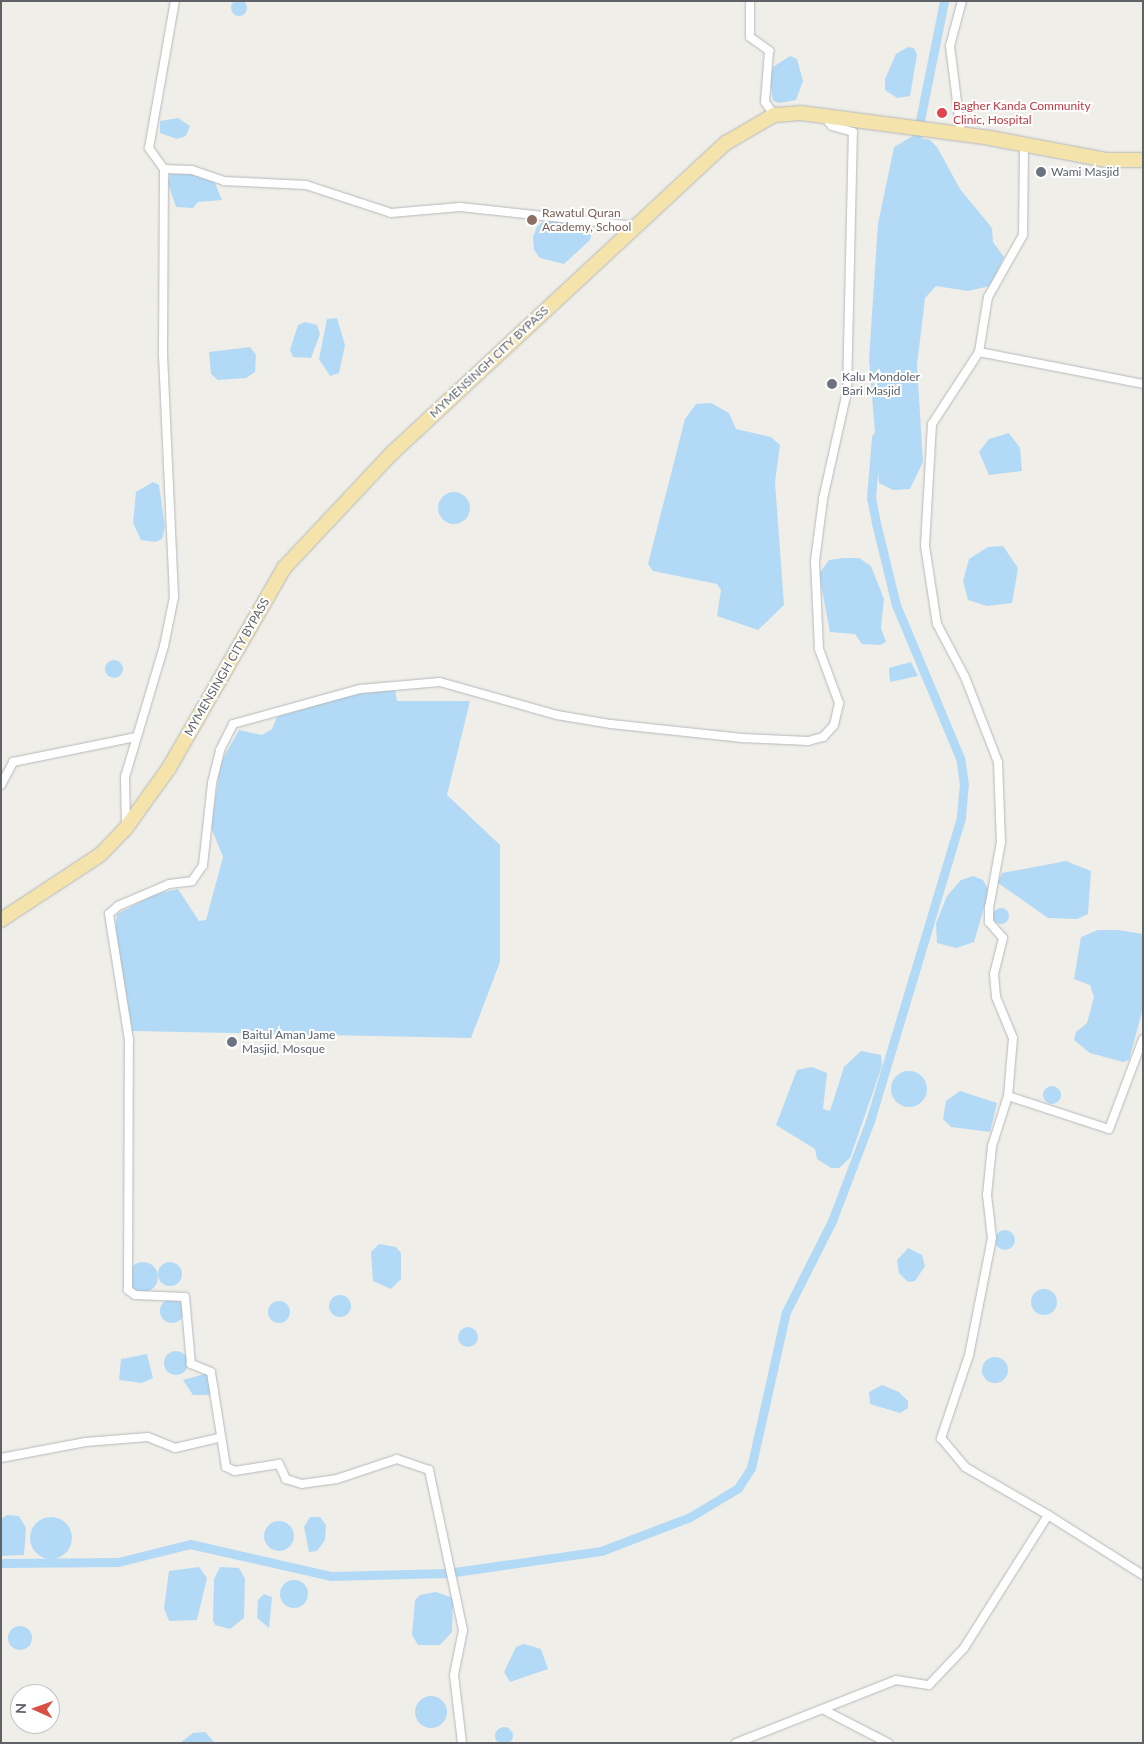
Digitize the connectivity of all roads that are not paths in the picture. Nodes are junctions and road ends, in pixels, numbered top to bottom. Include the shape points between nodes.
1 (176, 1) edge
2 (750, 1) edge
3 (962, 1) edge
4 (822, 114) junction
5 (774, 115) junction
6 (961, 134) junction
7 (1024, 144) junction
8 (1143, 160) edge
9 (164, 169) junction
10 (636, 226) junction
11 (978, 352) junction
12 (1143, 384) edge
13 (136, 737) junction
14 (1, 785) edge
15 (126, 828) junction
16 (1, 920) edge
17 (1143, 1039) edge
18 (1008, 1096) junction
19 (218, 1438) junction
20 (1, 1458) edge
21 (1048, 1515) junction
22 (1143, 1575) edge
23 (826, 1711) junction
24 (462, 1743) edge
25 (736, 1743) edge
26 (888, 1743) edge

1 - 9 street via 150,130 149,148
2 - 5 street via 750,37 769,51 765,102
3 - 6 street via 950,46
4 - 5 highway, MYMENSINGH CITY BYPASS
4 - 6 highway, MYMENSINGH CITY BYPASS
4 - 19 street via 832,126 853,132 847,392 824,493 815,561 819,650 839,703 834,724 823,737 808,741 742,738 611,724 557,715 440,682 360,690 234,724 220,750 212,783 203,865 192,881 169,884 118,906 109,914 128,1040 125,1284 135,1295 185,1297 191,1364 211,1372
5 - 10 highway, MYMENSINGH CITY BYPASS via 726,143
6 - 7 highway, MYMENSINGH CITY BYPASS
7 - 8 highway, MYMENSINGH CITY BYPASS via 1106,160
7 - 11 street via 1023,235 988,297
9 - 10 street via 192,170 224,181 306,185 391,213 460,206
9 - 13 street via 163,355 174,597
10 - 15 highway, MYMENSINGH CITY BYPASS via 392,453 284,568 169,768
11 - 12 street
11 - 18 street via 932,424 925,546 937,624 965,677 998,762 1001,842 988,908 989,922 1003,938 994,974 996,997 1014,1038
13 - 14 street via 12,762
13 - 15 street via 125,777
15 - 16 highway, MYMENSINGH CITY BYPASS via 100,855
17 - 18 street via 1109,1129
18 - 21 street via 992,1146 987,1195 992,1238 971,1346 941,1438 965,1467
19 - 20 street via 175,1448 148,1437 86,1442
19 - 24 street via 226,1467 235,1471 279,1464 293,1483 337,1479 397,1459 429,1470 463,1630 454,1675
21 - 22 street
21 - 23 street via 992,1606 938,1678 929,1685 896,1680
23 - 25 street
23 - 26 street

